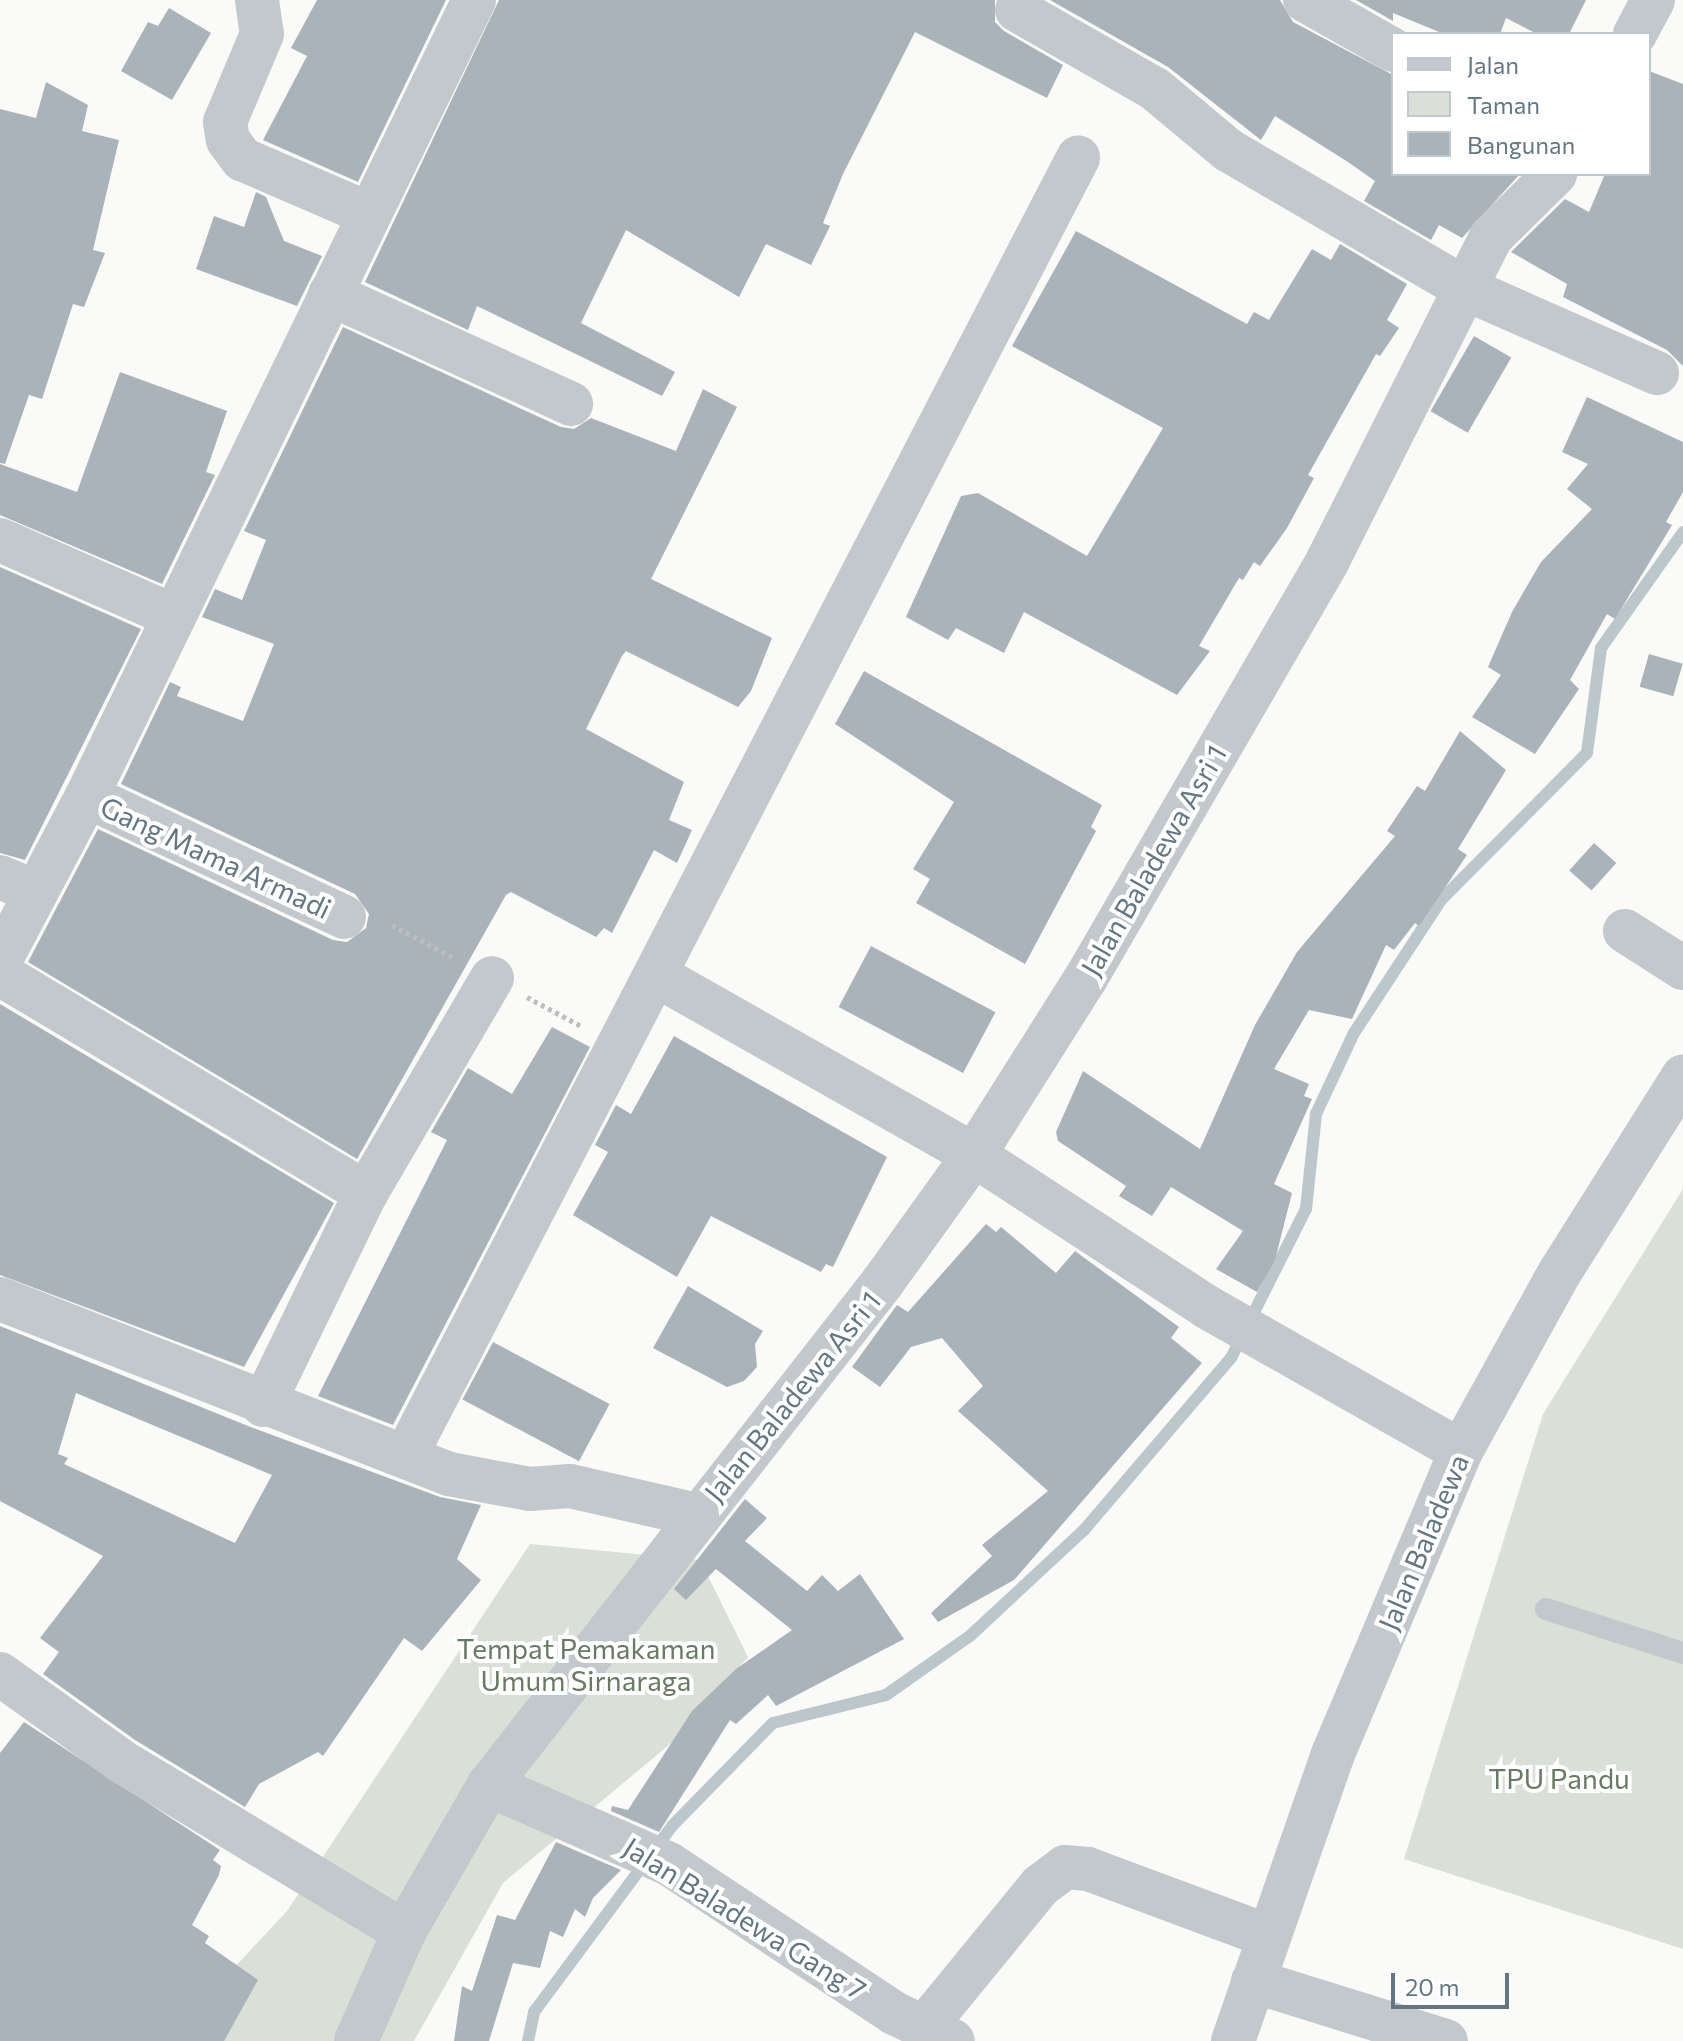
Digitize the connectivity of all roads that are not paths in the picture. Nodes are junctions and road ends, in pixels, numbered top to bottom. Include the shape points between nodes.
1 (257, 0) edge
2 (474, 0) edge
3 (1305, 0) edge
4 (1653, 0) edge
5 (1017, 10) dead end
6 (1636, 32) edge
7 (1391, 49) edge
8 (1078, 158) dead end
9 (1553, 176) edge
10 (369, 214) junction
11 (1464, 288) junction
12 (330, 294) junction
13 (1657, 373) dead end
14 (571, 404) dead end
15 (0, 540) edge
16 (174, 616) junction
17 (87, 796) junction
18 (18, 885) edge
19 (344, 917) dead end
20 (1625, 931) dead end
21 (0, 961) edge
22 (1683, 968) edge
23 (0, 974) edge
24 (656, 975) junction
25 (492, 978) dead end
26 (1683, 1077) edge
27 (974, 1155) junction
28 (366, 1193) junction
29 (0, 1299) edge
30 (263, 1405) junction
31 (415, 1438) dead end
32 (1461, 1451) junction
33 (697, 1515) junction
34 (1546, 1609) dead end
35 (1683, 1653) edge
36 (0, 1674) edge
37 (489, 1785) junction
38 (404, 1932) junction
39 (1268, 1936) junction
40 (1253, 1981) junction
41 (912, 2031) edge
42 (356, 2041) edge
43 (1233, 2041) edge
44 (1446, 2041) edge

1 - 10 street via 262,34 225,122 228,140 242,159
2 - 10 street
3 - 7 street
4 - 6 street
5 - 11 street via 1155,89 1228,150
8 - 24 street
9 - 11 street, Jalan Baladewa Asri 1 via 1491,237
10 - 12 street
11 - 13 street
11 - 27 street, Jalan Baladewa Asri 1 via 1328,560 1086,978
12 - 14 street
12 - 16 street
15 - 16 street
16 - 17 street
17 - 18 street
17 - 19 street, Gang Mama Armadi
18 - 21 street
20 - 22 street
23 - 28 street
24 - 27 street
24 - 31 street
25 - 28 street
26 - 32 street, Jalan Baladewa via 1560,1272
27 - 32 street via 1207,1307
27 - 33 street, Jalan Baladewa Asri 1 via 882,1283
28 - 30 street
29 - 30 street
30 - 33 street via 449,1474 530,1489 570,1486
32 - 39 street, Jalan Baladewa via 1333,1754
33 - 37 street, Jalan Baladewa Asri 1
34 - 35 lane
36 - 38 street via 121,1761
37 - 38 street, Jalan Baladewa Asri 1
37 - 41 street, Jalan Baladewa Gang 7 via 622,1839 669,1864
38 - 42 street, Jalan Baladewa Asri 1
39 - 40 street, Jalan Baladewa
39 - 41 street via 1088,1869 1065,1867 1040,1886
40 - 43 street, Jalan Baladewa
40 - 44 street

